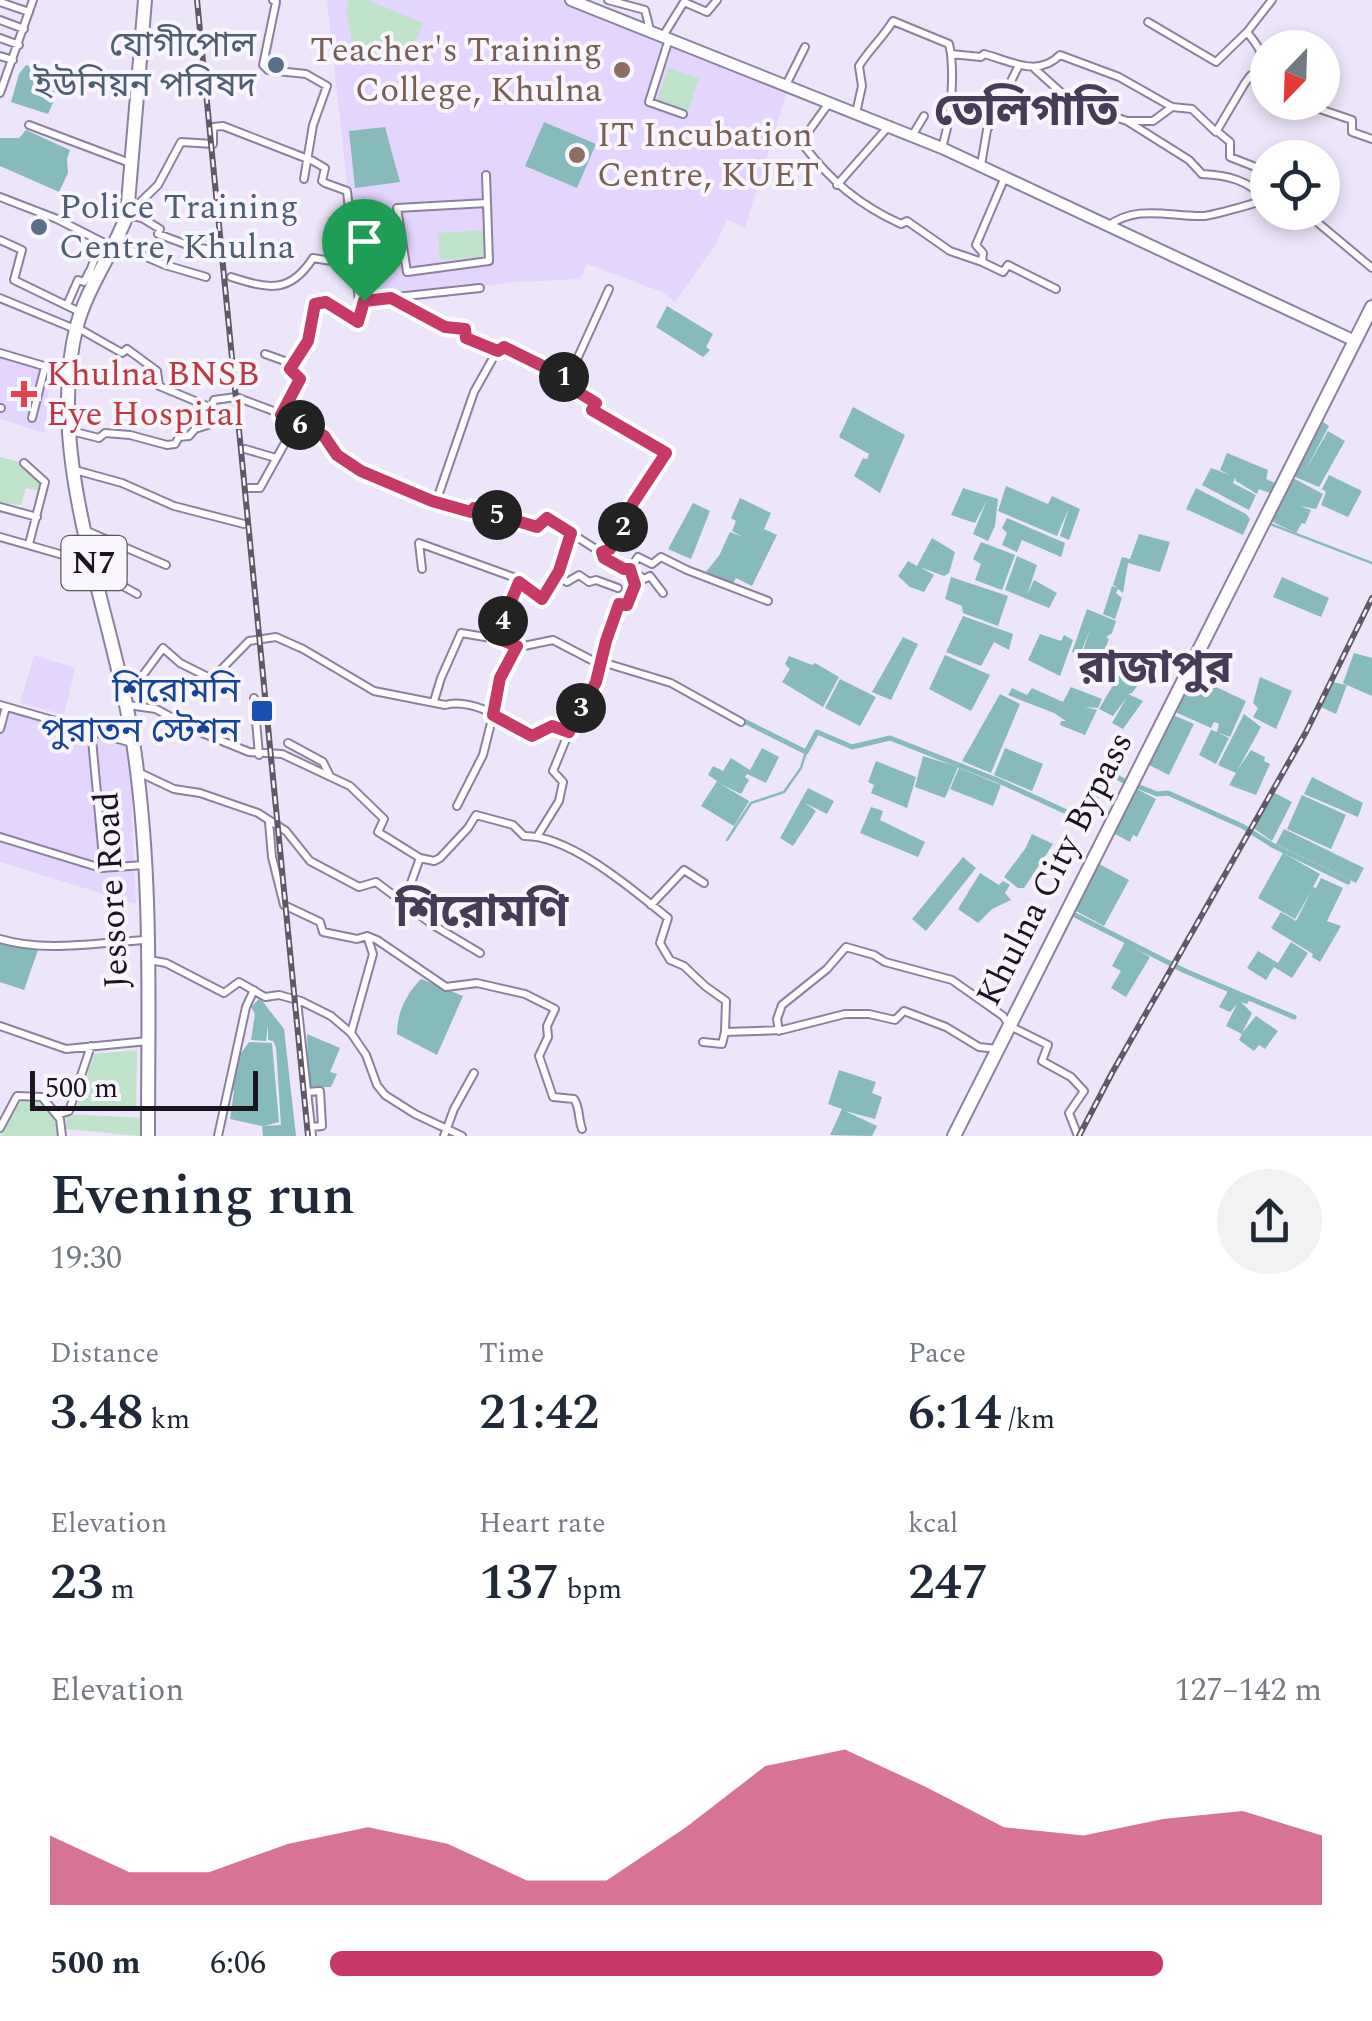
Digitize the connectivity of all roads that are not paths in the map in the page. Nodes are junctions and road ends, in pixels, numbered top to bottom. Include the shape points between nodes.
1 (33, 0) edge
2 (145, 0) edge
3 (571, 0) edge
4 (608, 0) edge
5 (717, 0) edge
6 (1272, 0) edge
7 (276, 1) edge
8 (0, 2) edge
9 (29, 12) junction
10 (0, 20) edge
11 (1148, 22) dead end
12 (24, 29) junction
13 (650, 32) junction
14 (1247, 32) junction
15 (1250, 36) edge
16 (0, 38) edge
17 (666, 38) junction
18 (18, 44) junction
19 (805, 47) dead end
20 (951, 54) junction
21 (0, 56) edge
22 (13, 60) junction
23 (1019, 65) junction
24 (1034, 68) junction
25 (4, 76) edge
26 (1250, 78) edge
27 (786, 86) junction
28 (0, 93) edge
29 (829, 102) junction
30 (1172, 107) junction
31 (856, 112) junction
32 (682, 114) dead end
33 (924, 116) dead end
34 (1340, 116) edge
35 (1126, 121) junction
36 (29, 124) dead end
37 (888, 127) dead end
38 (1218, 132) junction
39 (912, 136) junction
40 (1372, 139) edge
41 (942, 148) junction
42 (307, 158) junction
43 (132, 163) junction
44 (1250, 164) edge
45 (981, 165) junction
46 (486, 175) dead end
47 (1006, 176) junction
48 (304, 179) dead end
49 (837, 185) junction
50 (1250, 187) edge
51 (0, 197) edge
52 (487, 203) junction
53 (1250, 203) edge
54 (127, 215) junction
55 (1108, 226) junction
56 (1327, 230) edge
57 (0, 240) edge
58 (114, 246) junction
59 (212, 250) dead end
60 (982, 262) junction
61 (356, 264) junction
62 (1372, 268) edge
63 (90, 271) junction
64 (206, 277) dead end
65 (231, 277) dead end
66 (480, 288) dead end
67 (91, 289) junction
68 (1056, 289) dead end
69 (609, 290) dead end
70 (0, 298) edge
71 (391, 298) junction
72 (364, 301) junction
73 (67, 305) junction
74 (1372, 307) edge
75 (81, 312) junction
76 (76, 328) junction
77 (1355, 340) junction
78 (498, 351) junction
79 (0, 353) edge
80 (264, 354) dead end
81 (293, 364) junction
82 (45, 367) junction
83 (71, 375) junction
84 (568, 379) junction
85 (212, 408) junction
86 (281, 415) junction
87 (32, 418) dead end
88 (296, 423) junction
89 (70, 430) junction
90 (245, 449) dead end
91 (276, 458) junction
92 (24, 463) dead end
93 (73, 469) junction
94 (249, 488) dead end
95 (436, 502) junction
96 (0, 506) edge
97 (37, 516) junction
98 (244, 524) dead end
99 (86, 532) junction
100 (571, 533) junction
101 (0, 537) edge
102 (29, 544) junction
103 (602, 552) junction
104 (166, 566) dead end
105 (422, 569) dead end
106 (630, 569) junction
107 (96, 572) junction
108 (556, 575) junction
109 (519, 582) junction
110 (618, 588) dead end
111 (662, 592) dead end
112 (138, 594) dead end
113 (768, 601) dead end
114 (496, 638) junction
115 (517, 646) junction
116 (602, 664) junction
117 (254, 698) dead end
118 (125, 699) junction
119 (434, 701) junction
120 (3, 706) edge
121 (493, 715) junction
122 (740, 722) dead end
123 (0, 728) edge
124 (91, 730) junction
125 (569, 732) junction
126 (133, 742) junction
127 (288, 743) dead end
128 (259, 755) junction
129 (137, 772) junction
130 (330, 777) junction
131 (457, 806) dead end
132 (269, 822) junction
133 (538, 836) junction
134 (0, 837) edge
135 (420, 858) junction
136 (145, 865) junction
137 (104, 868) junction
138 (704, 883) dead end
139 (403, 902) junction
140 (651, 904) junction
141 (367, 936) junction
142 (0, 939) edge
143 (148, 940) junction
144 (480, 953) dead end
145 (148, 960) junction
146 (254, 990) junction
147 (298, 1000) junction
148 (0, 1026) edge
149 (1010, 1026) junction
150 (779, 1031) junction
151 (726, 1032) junction
152 (351, 1033) junction
153 (148, 1041) junction
154 (702, 1042) dead end
155 (91, 1046) junction
156 (998, 1049) junction
157 (474, 1073) dead end
158 (60, 1082) dead end
159 (78, 1088) junction
160 (306, 1092) junction
161 (57, 1115) junction
162 (0, 1128) edge
163 (582, 1129) dead end
164 (311, 1131) edge
165 (445, 1133) edge
166 (62, 1136) edge
167 (148, 1136) edge
168 (218, 1136) edge
169 (462, 1136) edge
170 (954, 1136) edge
171 (1078, 1136) edge

1 - 9 street
2 - 43 highway, Jessore Road / N7
3 - 13 main road
4 - 13 street via 645,10
5 - 17 street via 707,12 684,2
6 - 14 street
7 - 42 street via 263,65 327,84
8 - 9 street
9 - 12 street
10 - 12 street
11 - 14 street via 1216,62
12 - 18 street
13 - 17 main road
14 - 15 street
16 - 18 street
17 - 27 main road
17 - 32 street via 649,102
18 - 22 street
19 - 27 street
20 - 23 street via 984,54
20 - 31 street via 938,37 892,21 858,66
20 - 41 street via 950,121
21 - 22 street
22 - 25 street
23 - 24 street
23 - 45 street via 987,130
24 - 30 street via 1060,55
24 - 35 street via 1078,107
25 - 28 street
26 - 38 street
27 - 29 main road
29 - 31 main road
29 - 49 street via 803,139
30 - 35 street via 1153,121
30 - 38 street via 1192,109
31 - 39 main road
33 - 39 street
34 - 40 street via 1352,120 1352,132
35 - 50 street via 1202,174 1223,174
36 - 43 street
37 - 49 street
38 - 44 street via 1230,142 1230,156
39 - 41 main road
41 - 45 main road
42 - 48 street
42 - 54 street via 212,127 213,144 181,142 158,186
42 - 61 street via 326,168 322,181 349,193
43 - 54 highway, Jessore Road / N7
45 - 47 main road
46 - 52 street
47 - 55 main road
47 - 60 street via 976,245 984,252
49 - 60 street via 888,218 907,221
51 - 58 street
52 - 52 street via 489,262 407,272 397,208
53 - 55 street via 1205,216 1134,213
54 - 58 highway, Jessore Road / N7
54 - 59 street via 149,222 158,234
55 - 77 main road
56 - 62 street
57 - 73 street via 22,250 14,280
58 - 63 street via 97,253
58 - 64 street
58 - 67 highway, Jessore Road / N7
60 - 68 street via 1003,272 1008,265
61 - 65 street via 314,258 302,276 279,288
61 - 72 street
63 - 67 street
63 - 73 street
66 - 71 street
67 - 75 highway, Jessore Road / N7
69 - 84 street
70 - 76 street
71 - 72 street
71 - 78 street via 445,327 465,329 466,338
72 - 81 street via 358,322 326,302 315,304 308,341
73 - 75 street
74 - 77 highway, Khulna City Bypass
75 - 76 highway, Jessore Road / N7
76 - 83 highway, Jessore Road / N7
76 - 85 street via 114,350 139,355 158,371 166,391
77 - 149 highway, Khulna City Bypass
78 - 84 street via 516,350
78 - 95 street via 474,392
79 - 82 street
80 - 81 street
81 - 86 street via 298,388
82 - 83 street
82 - 87 street
83 - 89 highway, Jessore Road / N7
84 - 103 street via 594,401 592,410 667,456
85 - 86 street via 220,397 236,397
85 - 89 street via 208,425 175,444
86 - 88 street
88 - 91 street
88 - 95 street via 324,436 361,471
89 - 93 highway, Jessore Road / N7
90 - 91 street
91 - 94 street via 260,488
92 - 97 street via 45,482
93 - 98 street
93 - 99 highway, Jessore Road / N7
95 - 100 street via 537,527 547,518
96 - 97 street
97 - 102 street
99 - 104 street
99 - 107 highway, Jessore Road / N7
100 - 103 street
100 - 108 street
101 - 102 street
102 - 107 street
103 - 106 street
105 - 109 street via 420,543
106 - 111 street via 644,580 650,576
106 - 113 street via 638,557 652,564 661,557
106 - 116 street via 635,585 612,619
107 - 112 street
107 - 118 highway, Jessore Road / N7
108 - 109 street via 542,599
108 - 110 street
109 - 114 street
114 - 115 street
114 - 119 street via 462,633
115 - 116 street via 553,640
115 - 121 street via 500,678
116 - 122 street via 670,684
116 - 125 street
117 - 128 street
118 - 119 street via 162,648 212,679 249,641 276,637 374,690
118 - 126 highway, Jessore Road / N7
118 - 128 street
119 - 121 street
120 - 123 street
120 - 124 street
121 - 125 street via 532,736 552,726
121 - 131 street via 483,755
124 - 126 street
124 - 137 street
125 - 133 street via 554,771 562,794
126 - 129 highway, Jessore Road / N7
127 - 130 street via 323,762
128 - 130 street via 282,754
129 - 132 street
129 - 136 highway, Jessore Road / N7
130 - 135 street via 350,786 384,819 378,832
132 - 139 street via 324,870 359,887 376,882
132 - 141 street via 284,905 309,914 323,932
133 - 135 street via 476,815 440,858
133 - 140 street via 603,868
134 - 137 street
135 - 139 street
136 - 137 street
136 - 143 highway, Jessore Road / N7
138 - 140 street via 684,870
139 - 144 street
140 - 151 street via 668,918 660,944 670,960 726,1000
141 - 152 street via 372,954
141 - 163 street via 446,987 477,983 526,994 555,1009 541,1066 553,1097 578,1104
142 - 143 street via 59,946
143 - 145 highway, Jessore Road / N7
145 - 146 street via 224,993 238,982
145 - 153 highway, Jessore Road / N7
146 - 147 street
146 - 168 street
147 - 152 street
147 - 160 street
148 - 155 street via 66,1049
149 - 150 street via 952,980 846,947 782,1004
149 - 156 highway, Khulna City Bypass
149 - 171 street via 1044,1041 1042,1061 1084,1091 1069,1113
150 - 151 street
150 - 156 street via 845,1014 895,1020 904,1011
151 - 154 street via 722,1044
152 - 165 street via 376,1086
153 - 155 street
153 - 167 highway, Jessore Road / N7
155 - 159 street
156 - 170 highway, Khulna City Bypass
157 - 165 street
158 - 159 street
159 - 161 street via 69,1112
160 - 164 street
160 - 164 street via 320,1092 322,1126
161 - 162 street via 42,1096 22,1094
161 - 166 street
165 - 169 street

